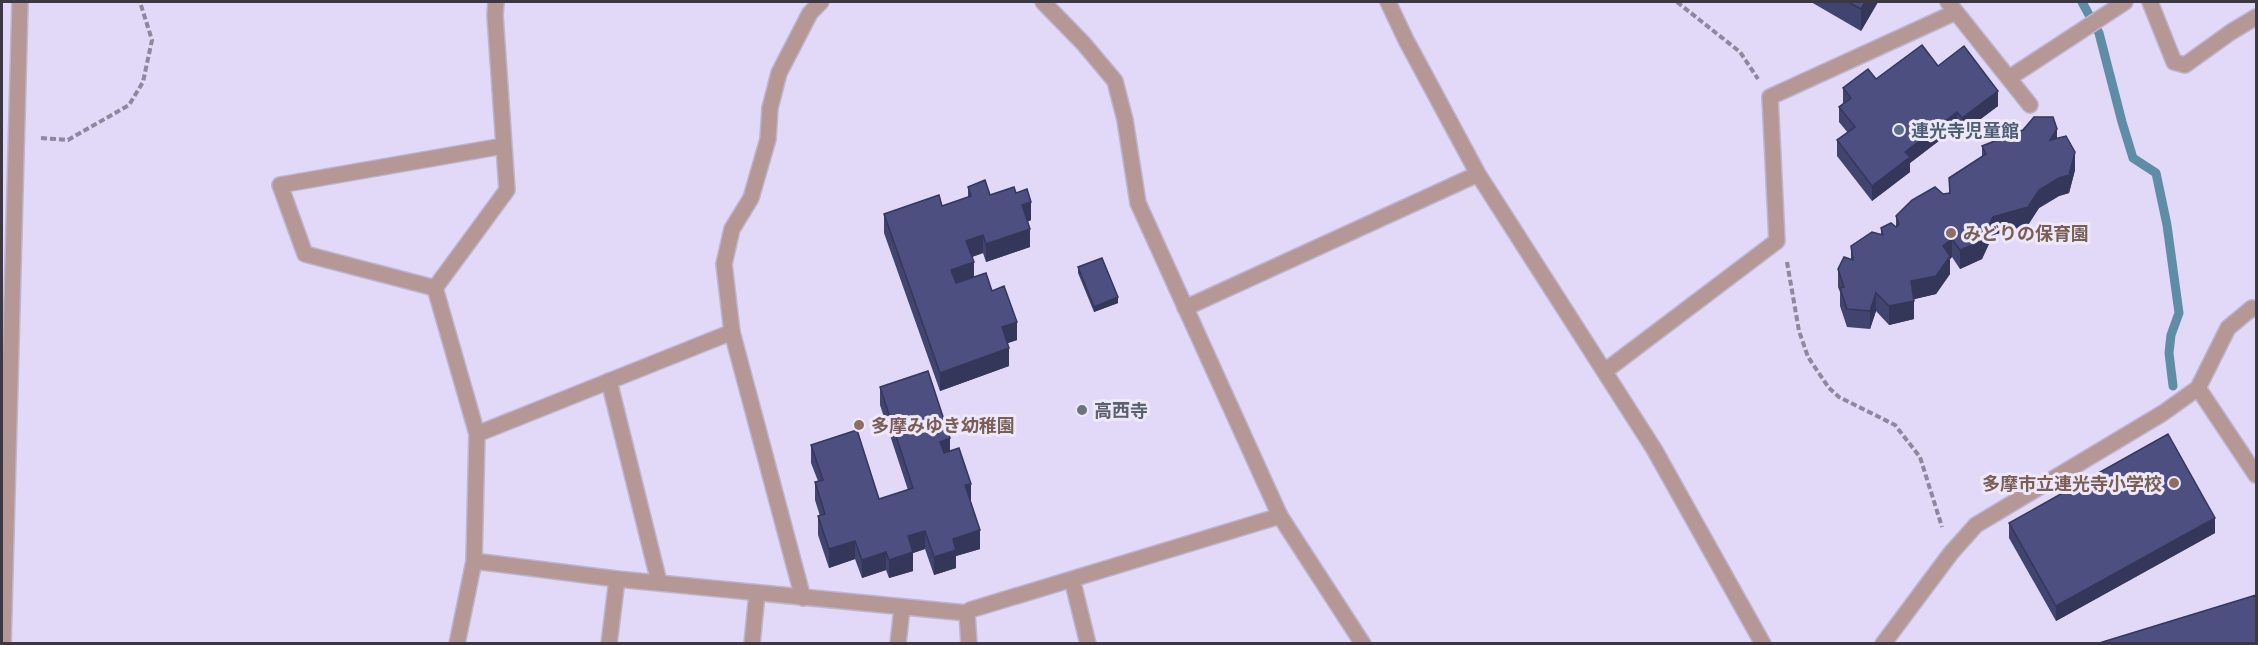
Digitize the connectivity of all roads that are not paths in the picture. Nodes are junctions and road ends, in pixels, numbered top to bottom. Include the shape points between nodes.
1 (20, 2) edge
2 (496, 2) edge
3 (821, 2) edge
4 (1042, 2) edge
5 (1388, 2) edge
6 (2124, 2) edge
7 (2150, 2) edge
8 (1952, 7) edge
9 (2256, 17) edge
10 (2009, 78) junction
11 (2030, 105) dead end
12 (503, 146) junction
13 (1478, 174) junction
14 (435, 288) junction
15 (1185, 308) junction
16 (2256, 309) edge
17 (732, 332) junction
18 (1605, 371) junction
19 (609, 381) junction
20 (2198, 388) junction
21 (477, 435) junction
22 (2256, 475) edge
23 (1280, 516) junction
24 (474, 561) junction
25 (617, 579) junction
26 (1072, 579) junction
27 (659, 582) junction
28 (757, 593) junction
29 (803, 598) junction
30 (902, 608) junction
31 (967, 613) junction
32 (3, 644) edge
33 (457, 644) edge
34 (609, 644) edge
35 (752, 644) edge
36 (898, 644) edge
37 (969, 644) edge
38 (1088, 644) edge
39 (1363, 644) edge
40 (1763, 644) edge
41 (1883, 644) edge

1 - 32 street
2 - 12 street
3 - 17 street via 810,13 779,73 770,108 768,139 751,198 732,229 724,264
4 - 15 street via 1115,81 1138,203
5 - 13 street
6 - 10 street
7 - 9 street via 2174,62 2185,64
8 - 10 street
8 - 18 street via 1770,97 1777,241
10 - 11 street
12 - 14 street via 507,190
12 - 14 street via 280,185 305,254
13 - 15 street
13 - 18 street
14 - 21 street
15 - 23 street
16 - 20 street via 2252,308 2228,328
17 - 19 street
17 - 29 street
18 - 40 street via 1654,449
19 - 21 street
19 - 27 street
20 - 22 street
20 - 41 street via 1976,525
21 - 24 street
23 - 26 street
23 - 39 street
24 - 25 street
24 - 33 street
25 - 27 street
25 - 34 street
26 - 31 street
26 - 38 street
27 - 28 street
28 - 29 street
28 - 35 street
29 - 30 street
30 - 31 street
30 - 36 street
31 - 37 street

